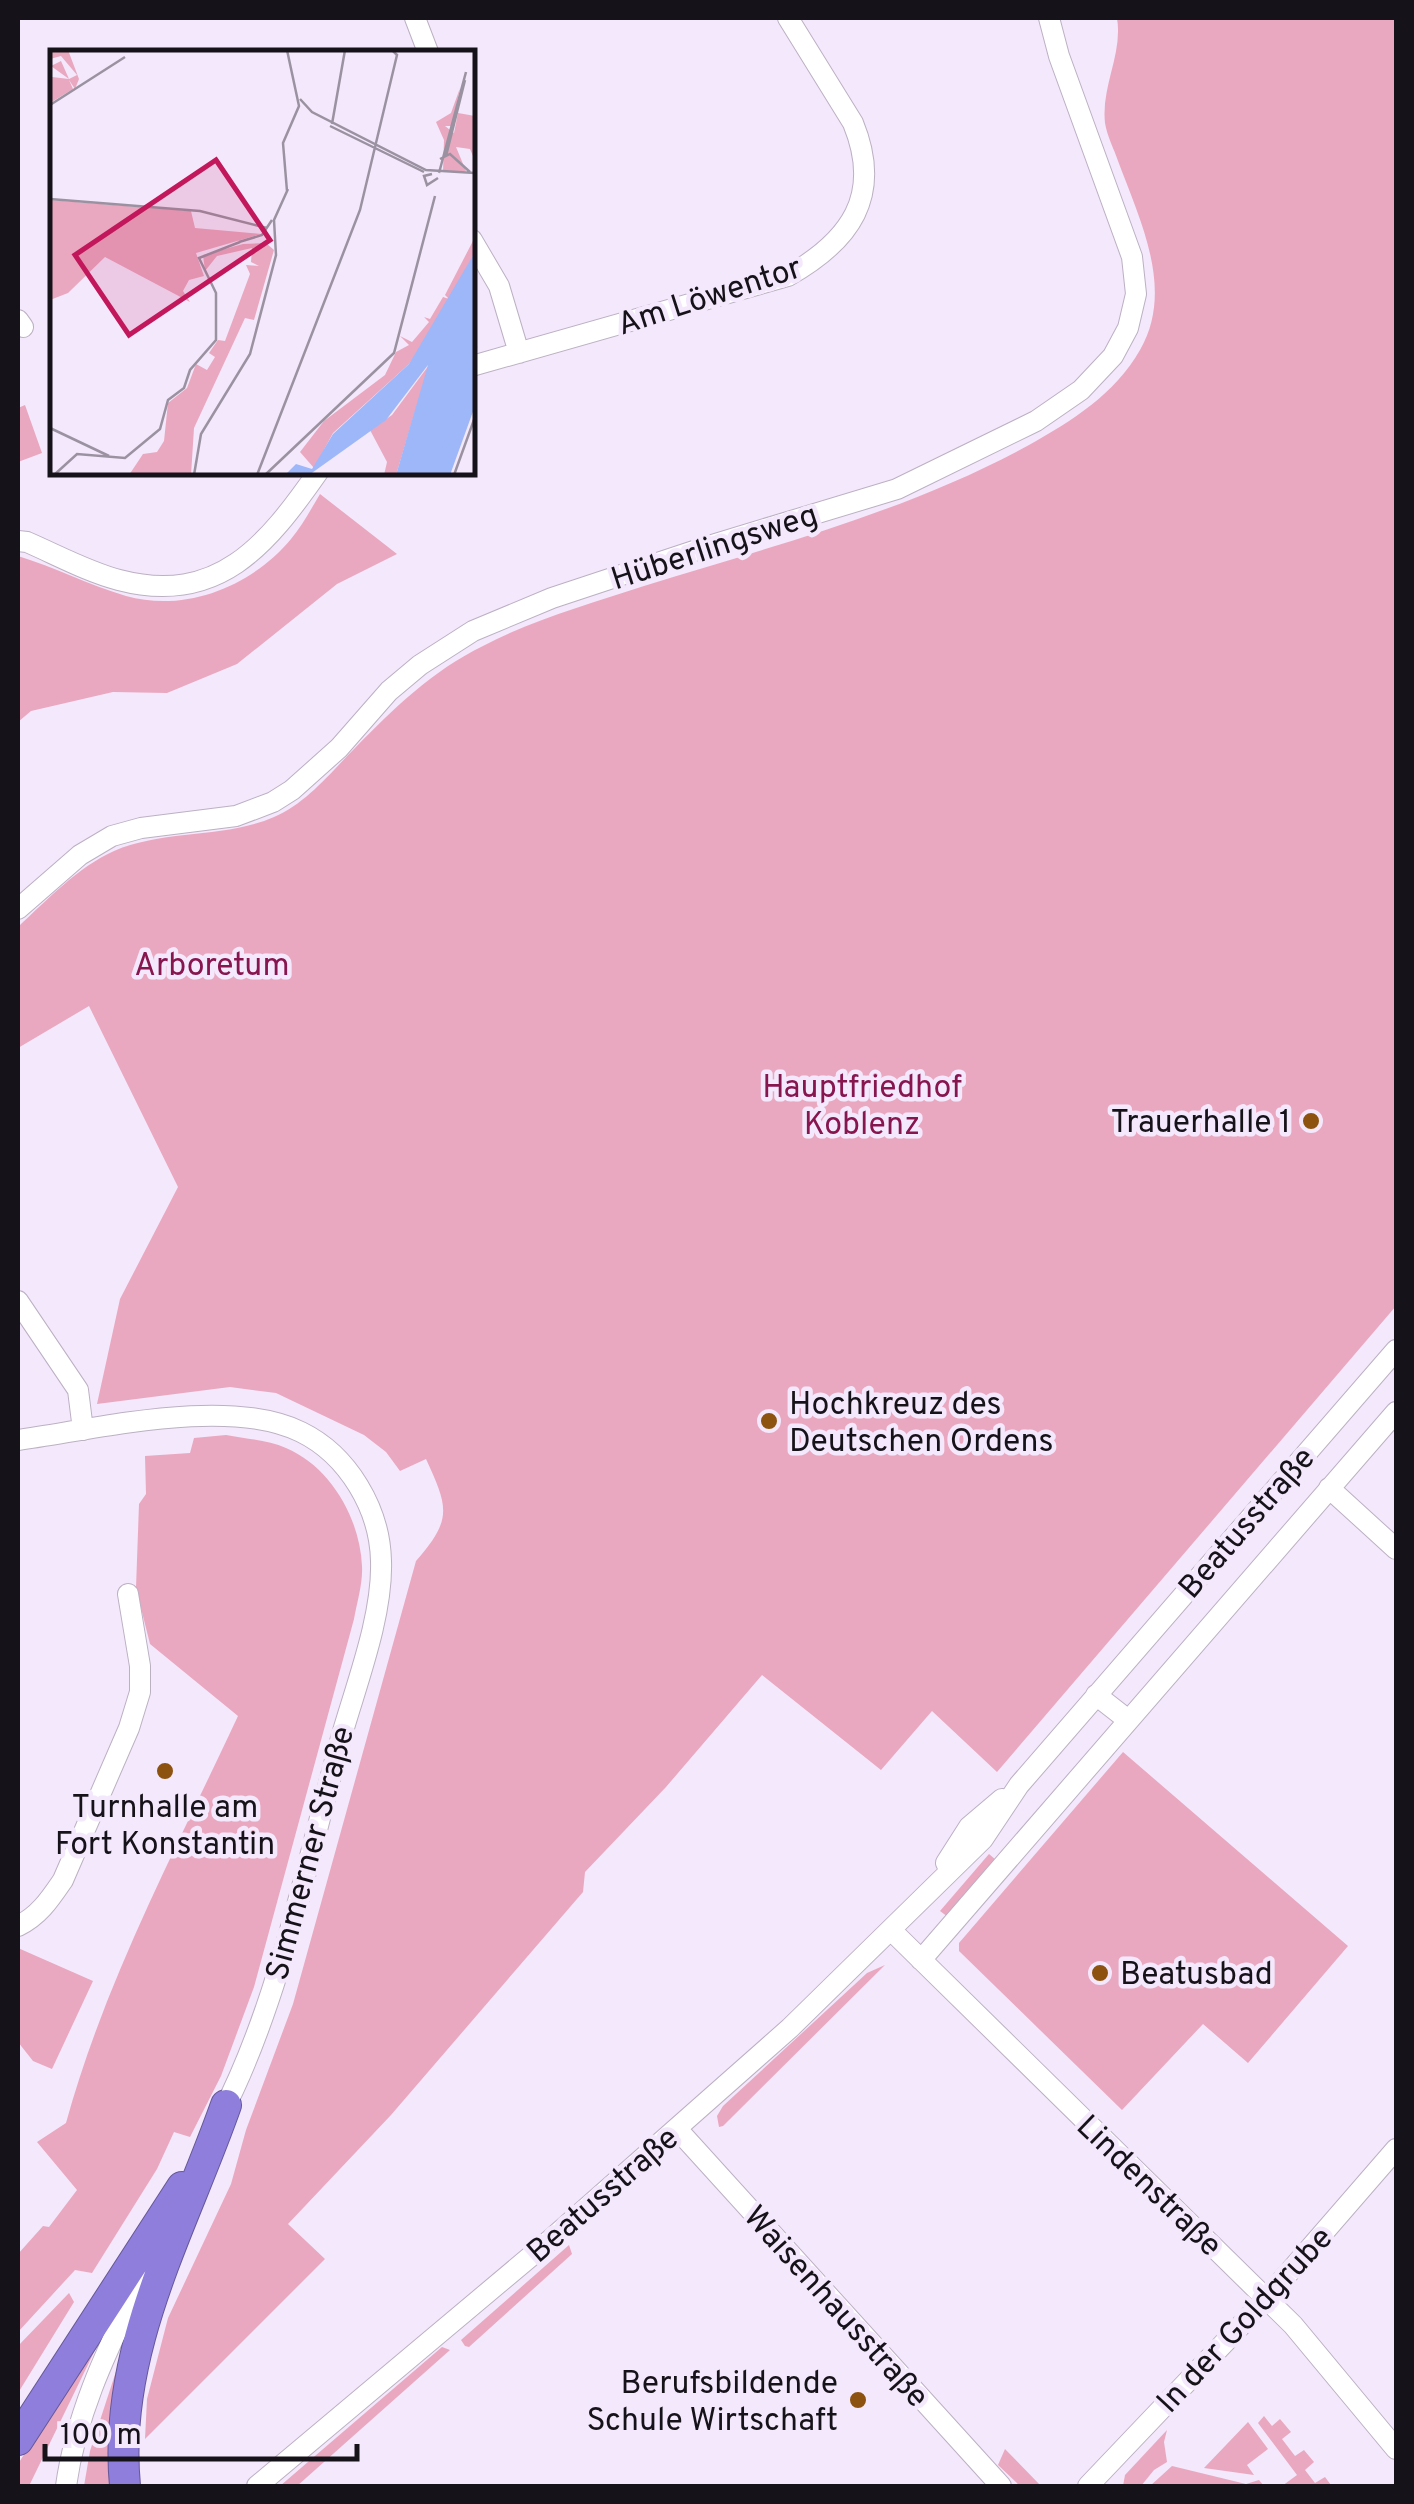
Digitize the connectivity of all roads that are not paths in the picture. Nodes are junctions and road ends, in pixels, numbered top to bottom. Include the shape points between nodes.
1 (415, 18) edge
2 (788, 18) edge
3 (1049, 18) edge
4 (427, 50) edge
5 (475, 245) edge
6 (518, 352) junction
7 (475, 365) edge
8 (316, 475) edge
9 (18, 541) edge
10 (18, 910) edge
11 (18, 1301) edge
12 (1396, 1350) edge
13 (1396, 1412) edge
14 (84, 1430) junction
15 (18, 1440) edge
16 (1329, 1488) junction
17 (1396, 1549) edge
18 (128, 1594) dead end
19 (1096, 1695) junction
20 (1128, 1720) junction
21 (18, 1926) edge
22 (892, 1931) junction
23 (921, 1960) junction
24 (226, 2104) junction
25 (676, 2129) junction
26 (1396, 2148) edge
27 (189, 2176) junction
28 (1266, 2299) junction
29 (24, 2431) edge
30 (1396, 2450) edge
31 (1001, 2485) edge
32 (66, 2486) edge
33 (125, 2486) edge
34 (258, 2486) edge
35 (1088, 2486) edge

1 - 4 street
2 - 6 street, Am Löwentor via 860,142 861,196 840,240 788,276
3 - 10 street, Hüberlingsweg via 1132,257 1136,294 1113,356 1082,390 1036,421 897,489 552,598 473,632 389,692 292,790 236,816 112,836
5 - 6 street via 499,286
6 - 7 street, Am Löwentor
8 - 9 street via 255,552 188,584 116,580
11 - 14 street via 78,1390
12 - 19 street, Beatusstraße
13 - 16 street, Beatusstraße
14 - 15 street, Simmerner Straße
14 - 24 street, Simmerner Straße via 229,1414 268,1420 302,1432 344,1466 376,1527 381,1562 368,1638 271,1991
16 - 17 street
16 - 20 street, Beatusstraße
18 - 21 street via 140,1666 129,1728 62,1880 48,1903
19 - 20 street
19 - 22 street, Beatusstraße via 1019,1785 983,1839
20 - 23 street, Beatusstraße
22 - 23 street, Lindenstraße
22 - 25 street, Beatusstraße
23 - 28 street, Lindenstraße
24 - 27 street, Simmerner Straße
24 - 33 highway via 131,2366 123,2423
25 - 31 street, Waisenhausstraße
25 - 34 street, Beatusstraße
26 - 28 street, In der Goldgrube
27 - 29 highway
27 - 32 street, Simmerner Straße via 98,2372 72,2441
28 - 30 street, Lindenstraße
28 - 35 street, In der Goldgrube

